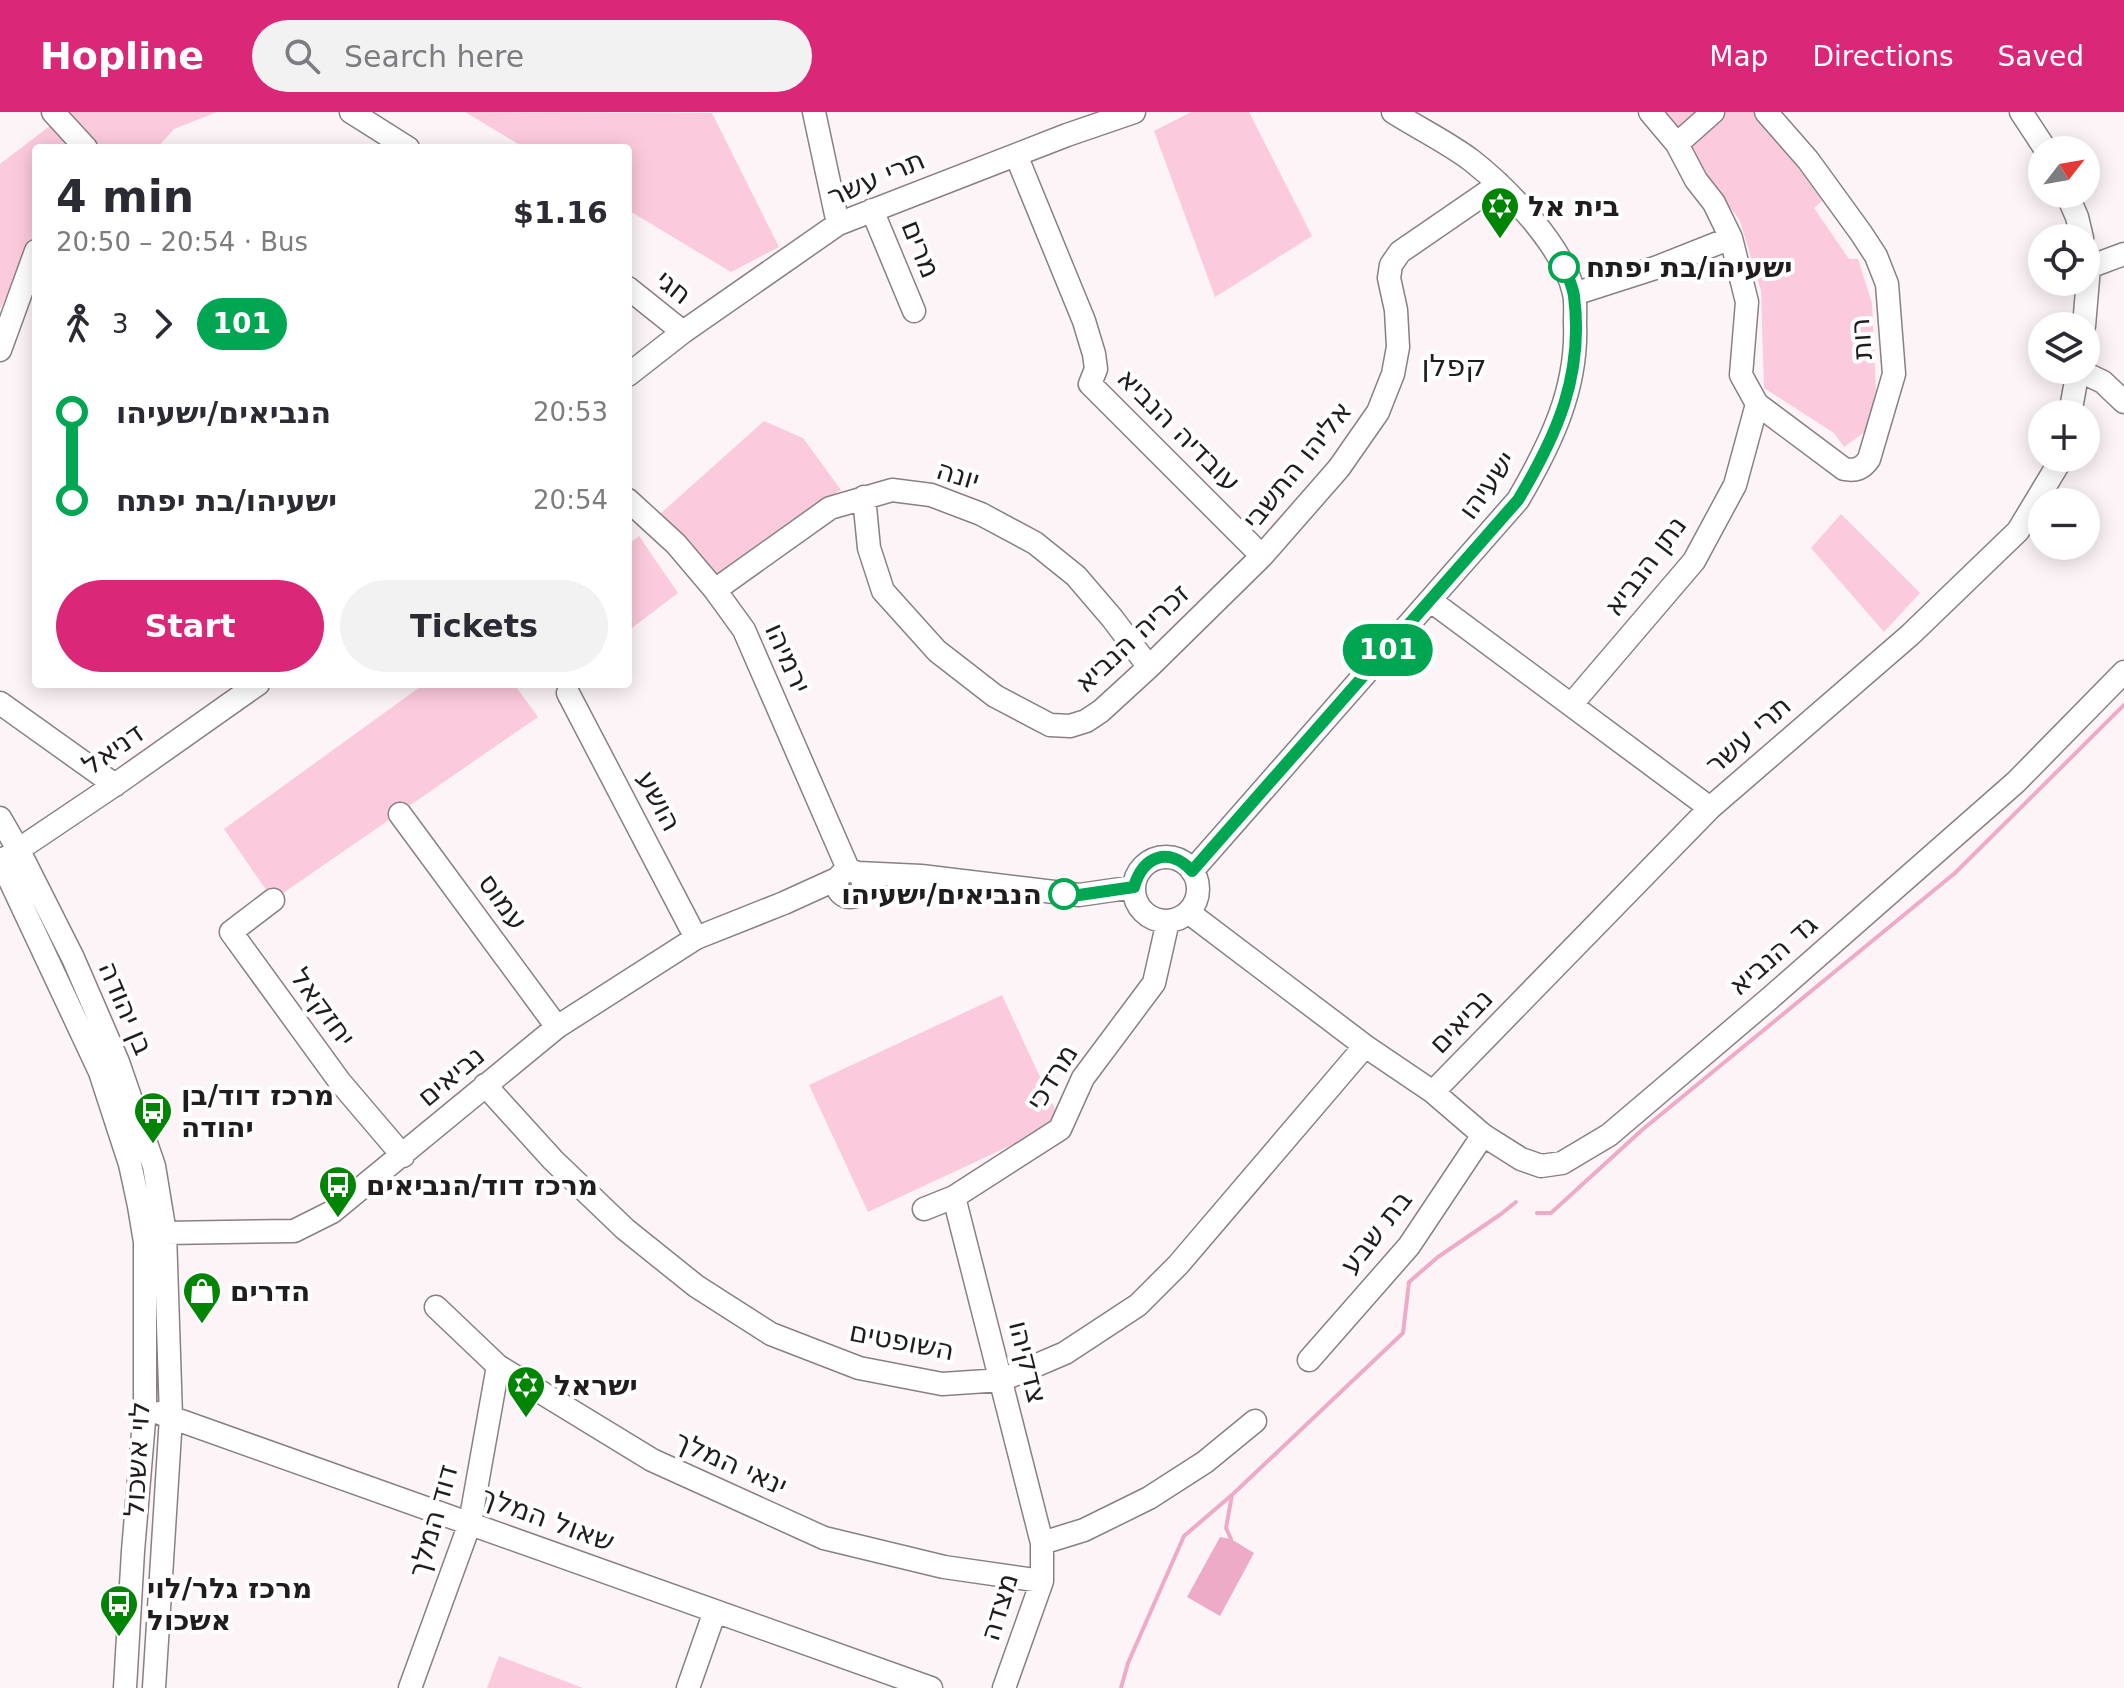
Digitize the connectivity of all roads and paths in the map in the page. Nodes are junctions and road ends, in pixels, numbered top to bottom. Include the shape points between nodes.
1 (53, 112) edge
2 (351, 112) edge
3 (814, 112) edge
4 (1134, 112) edge
5 (1393, 112) edge
6 (1650, 112) edge
7 (1713, 112) edge
8 (1766, 112) edge
9 (2021, 112) edge
10 (2037, 136) edge
11 (82, 144) edge
12 (402, 144) edge
13 (1677, 144) junction
14 (1016, 155) junction
15 (1499, 184) junction
16 (872, 210) junction
17 (838, 224) junction
18 (1731, 238) junction
19 (2124, 254) edge
20 (2100, 258) edge
21 (32, 262) edge
22 (632, 291) edge
23 (1574, 294) junction
24 (914, 311) dead end
25 (683, 332) junction
26 (0, 350) edge
27 (632, 372) edge
28 (2100, 381) edge
29 (2124, 402) edge
30 (1757, 404) junction
31 (2054, 472) edge
32 (864, 497) junction
33 (632, 504) edge
34 (1262, 556) junction
35 (715, 590) junction
36 (1431, 601) junction
37 (1149, 667) junction
38 (2124, 672) edge
39 (252, 688) edge
40 (568, 693) dead end
41 (0, 703) edge
42 (1571, 705) junction
43 (115, 785) junction
44 (1710, 808) junction
45 (400, 814) dead end
46 (0, 818) edge
47 (7, 857) edge
48 (1192, 871) junction
49 (850, 882) junction
50 (1134, 887) junction
51 (273, 900) dead end
52 (1178, 917) junction
53 (696, 938) junction
54 (557, 1027) junction
55 (1365, 1046) junction
56 (485, 1085) junction
57 (1433, 1092) junction
58 (1483, 1135) junction
59 (403, 1156) junction
60 (954, 1197) junction
61 (924, 1209) dead end
62 (155, 1237) junction
63 (436, 1307) dead end
64 (1309, 1360) dead end
65 (498, 1366) junction
66 (1002, 1380) junction
67 (145, 1409) junction
68 (171, 1417) junction
69 (1255, 1421) dead end
70 (470, 1523) junction
71 (1042, 1543) junction
72 (1042, 1581) junction
73 (715, 1611) junction
74 (125, 1688) edge
75 (154, 1688) edge
76 (410, 1688) edge
77 (688, 1688) edge
78 (931, 1688) edge
79 (1004, 1688) edge

1 - 11 street
2 - 12 street
3 - 17 street
4 - 14 street, תרי עשר
5 - 15 street, ישעיהו
6 - 13 street
7 - 13 street
8 - 30 street, רות via 1808,160 1876,256 1887,284 1894,374 1869,459 1854,471 1844,469
9 - 10 street
13 - 18 street
14 - 16 street, תרי עשר
14 - 34 street, עובדיה הנביא via 1084,321 1096,369 1090,384
15 - 23 street, ישעיהו via 1547,240
15 - 34 street, אליהו התשבי via 1400,252 1391,265 1398,347 1378,412 1339,468
16 - 17 street, תרי עשר
16 - 24 street, מרים
17 - 25 street, תרי עשר
18 - 23 street
18 - 30 street via 1747,302 1741,375
19 - 20 street
21 - 26 street
22 - 25 street, חגי
23 - 36 street, ישעיהו via 1576,340 1570,387 1557,428 1518,500
25 - 27 street, תרי עשר
28 - 29 street
30 - 42 street, נתן הנביא via 1735,485 1694,561
31 - 44 street, תרי עשר via 2018,531 1910,635
32 - 35 street, יונה via 830,508
32 - 37 street, יונה via 892,490 931,495 1035,543 1076,576
32 - 37 street, זכריה הנביא via 869,548 883,591 937,651 995,696 1050,725 1070,726 1101,711
33 - 35 street, ירמיהו
34 - 37 street, זכריה הנביא
35 - 49 street, ירמיהו via 744,630
36 - 42 street, תרי עשר
36 - 48 street, ישעיהו
38 - 58 street, גד הנביא via 2016,782 1609,1135 1562,1163 1541,1166
39 - 43 street, דניאל
40 - 53 street, הושע
41 - 43 street
42 - 44 street, תרי עשר
43 - 47 street, דניאל
44 - 57 street, נביאים
45 - 54 street, עמוס
46 - 47 street, בן יהודה
47 - 62 street, בן יהודה via 100,1072
48 - 50 street via 1162,857 1145,864
48 - 52 street via 1196,900
49 - 50 street, נביאים via 921,876 1079,895
49 - 53 street, נביאים
50 - 52 street via 1136,900 1151,917
51 - 59 street, יחזקאל via 231,932 340,1082
52 - 55 street, נביאים
52 - 60 street, מרדכי via 1154,983 1083,1078 1060,1129
53 - 54 street, נביאים
54 - 56 street, נביאים
55 - 57 street, נביאים
55 - 66 street, השופטים via 1138,1305 1065,1353
56 - 59 street, נביאים
56 - 66 street, השופטים via 625,1229 696,1286 771,1334 859,1368 942,1384
57 - 58 street, גד הנביא
58 - 64 street, בת שבע via 1409,1246
59 - 62 street, נביאים via 332,1212 294,1231
60 - 61 street, מרדכי
60 - 66 street, צדקיהו
62 - 67 street, לוי אשכול
62 - 68 street, לוי אשכול
63 - 65 street, ינאי המלך
65 - 70 street, דוד המלך
65 - 72 street, ינאי המלך via 652,1460 824,1538 944,1567
66 - 71 street, צדקיהו
67 - 68 street, שאול המלך
67 - 74 street, לוי אשכול
68 - 70 street, שאול המלך
68 - 75 street, לוי אשכול
69 - 71 street via 1149,1498 1084,1530
70 - 73 street, שאול המלך
70 - 76 street, דוד המלך
71 - 72 street, מצדה
72 - 79 street, מצדה
73 - 77 street
73 - 78 street, שאול המלך

